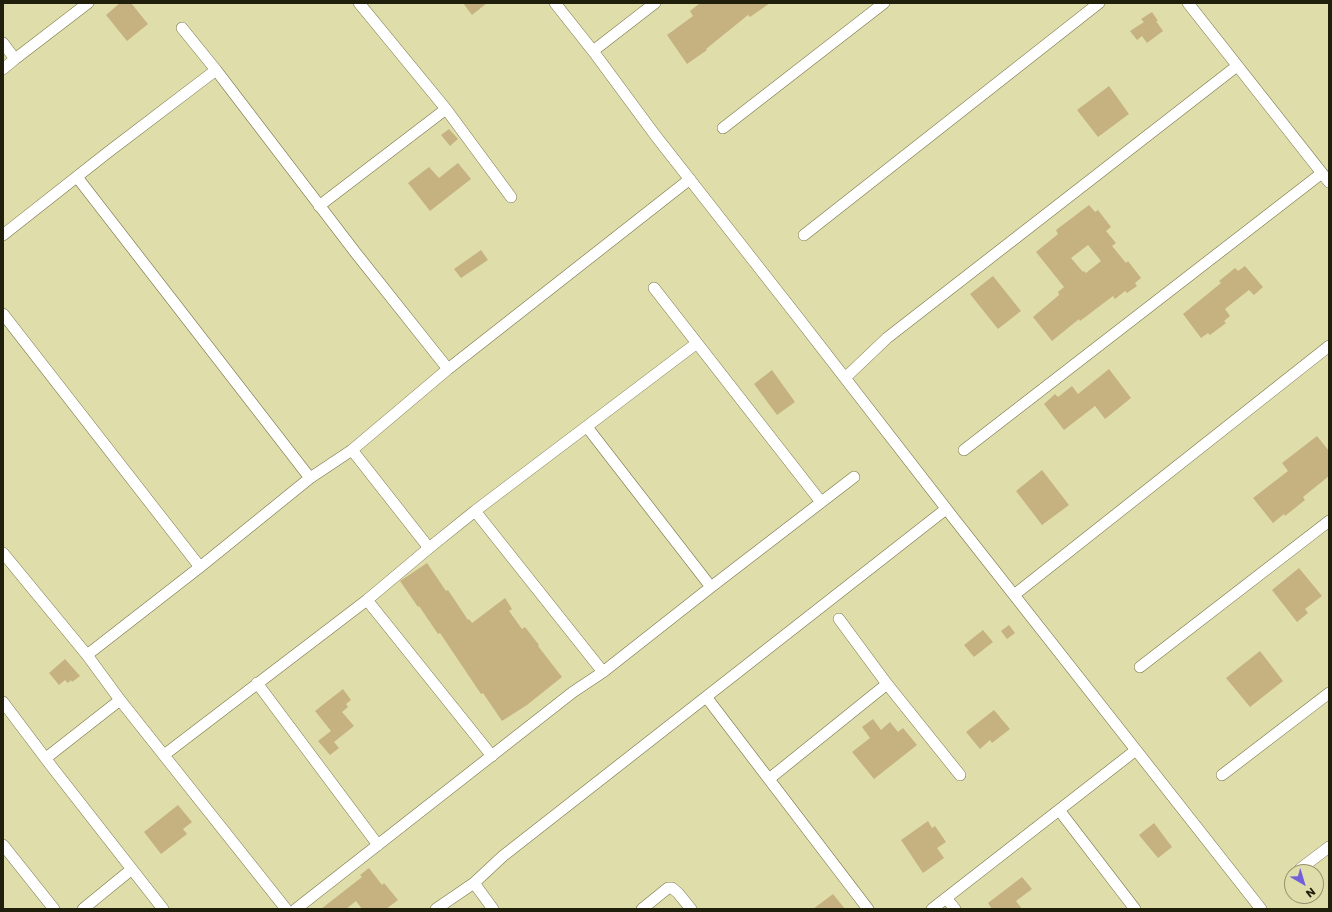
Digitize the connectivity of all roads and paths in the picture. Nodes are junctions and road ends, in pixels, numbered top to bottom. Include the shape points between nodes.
1 (88, 3) edge
2 (359, 3) edge
3 (555, 3) edge
4 (655, 3) edge
5 (884, 3) edge
6 (1099, 3) edge
7 (1188, 3) edge
8 (182, 28) dead end
9 (3, 43) edge
10 (593, 51) junction
11 (15, 60) junction
12 (1237, 66) junction
13 (3, 69) edge
14 (216, 70) junction
15 (446, 109) junction
16 (723, 128) dead end
17 (1322, 173) junction
18 (76, 177) junction
19 (690, 179) junction
20 (1329, 182) edge
21 (511, 197) dead end
22 (319, 206) junction
23 (804, 235) dead end
24 (3, 236) edge
25 (654, 288) dead end
26 (3, 314) edge
27 (697, 343) junction
28 (1329, 346) edge
29 (448, 369) junction
30 (845, 378) junction
31 (588, 427) junction
32 (352, 450) junction
33 (964, 450) dead end
34 (854, 477) dead end
35 (310, 478) junction
36 (821, 502) junction
37 (946, 509) junction
38 (475, 511) junction
39 (1329, 521) edge
40 (428, 548) junction
41 (3, 553) edge
42 (200, 567) junction
43 (711, 587) junction
44 (1014, 595) junction
45 (366, 600) junction
46 (839, 619) dead end
47 (87, 655) junction
48 (1140, 668) dead end
49 (603, 672) junction
50 (257, 683) junction
51 (887, 684) junction
52 (1329, 693) edge
53 (706, 698) junction
54 (120, 700) junction
55 (3, 702) edge
56 (1136, 750) junction
57 (164, 755) junction
58 (492, 756) junction
59 (46, 758) junction
60 (960, 775) dead end
61 (1222, 776) dead end
62 (769, 779) junction
63 (1059, 810) junction
64 (378, 844) junction
65 (3, 845) edge
66 (1329, 846) edge
67 (1306, 864) edge
68 (132, 869) junction
69 (474, 883) junction
70 (946, 898) junction
71 (54, 909) edge
72 (83, 909) edge
73 (163, 909) edge
74 (286, 909) edge
75 (296, 909) edge
76 (436, 909) edge
77 (494, 909) edge
78 (642, 909) edge
79 (692, 909) edge
80 (868, 909) edge
81 (932, 909) edge
82 (955, 909) edge
83 (1135, 909) edge
84 (1261, 909) edge

1 - 11 street
2 - 15 street
3 - 10 street
4 - 10 street
5 - 16 street
6 - 23 street
7 - 12 street
8 - 14 street
9 - 11 street
10 - 19 street
11 - 13 street
12 - 17 street
12 - 30 street via 887,338
14 - 18 street
14 - 22 street
15 - 21 street
15 - 22 street
17 - 20 street
17 - 33 street
18 - 24 street
18 - 35 street
19 - 29 street
19 - 30 street
22 - 29 street
25 - 27 street
26 - 42 street
27 - 31 street
27 - 36 street
28 - 44 street
29 - 32 street
30 - 37 street
31 - 38 street
31 - 43 street
32 - 35 street
32 - 40 street
34 - 36 street
35 - 42 street
36 - 43 street
37 - 44 street
37 - 53 street
38 - 40 street
38 - 49 street
39 - 48 street
40 - 45 street
41 - 47 street
42 - 47 street
43 - 49 street
44 - 56 street
45 - 50 street
45 - 58 street
46 - 51 street
47 - 54 street
49 - 58 street via 573,692
50 - 57 street
50 - 64 street
51 - 60 street
51 - 62 street
52 - 61 street
53 - 62 street
53 - 69 street via 504,856
54 - 57 street
54 - 59 street
55 - 59 street
56 - 63 street
56 - 84 street
57 - 74 street
58 - 64 street
59 - 68 street
62 - 80 street
63 - 70 street
63 - 83 street
64 - 75 street
65 - 71 street
66 - 67 street
68 - 72 street
68 - 73 street
69 - 76 street
69 - 77 street
70 - 81 street
70 - 82 street
78 - 79 street via 668,888 672,888

